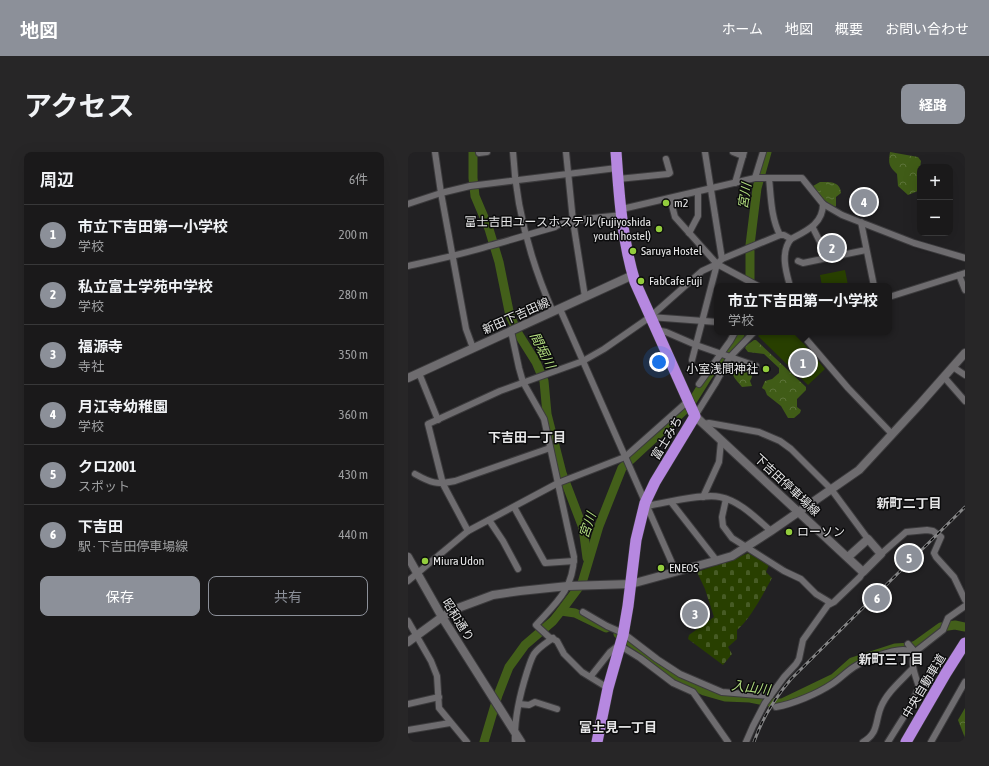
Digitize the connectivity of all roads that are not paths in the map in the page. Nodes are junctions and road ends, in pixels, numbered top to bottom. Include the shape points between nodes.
1 (435, 152) edge
2 (487, 152) edge
3 (513, 152) edge
4 (566, 152) edge
5 (616, 152) edge
6 (706, 152) edge
7 (713, 152) edge
8 (733, 152) edge
9 (763, 152) edge
10 (478, 153) dead end
11 (744, 154) edge
12 (666, 159) dead end
13 (617, 168) junction
14 (568, 173) junction
15 (756, 178) junction
16 (767, 178) junction
17 (618, 179) junction
18 (514, 181) junction
19 (735, 183) junction
20 (711, 189) junction
21 (698, 192) junction
22 (441, 193) junction
23 (670, 198) junction
24 (408, 204) edge
25 (823, 204) junction
26 (622, 212) junction
27 (573, 221) junction
28 (861, 222) junction
29 (813, 228) junction
30 (689, 233) junction
31 (780, 234) junction
32 (525, 235) junction
33 (791, 239) junction
34 (866, 250) junction
35 (453, 256) junction
36 (828, 258) junction
37 (965, 258) edge
38 (722, 259) junction
39 (798, 261) dead end
40 (717, 264) junction
41 (408, 266) edge
42 (962, 274) edge
43 (633, 275) junction
44 (747, 283) edge
45 (789, 283) edge
46 (873, 283) edge
47 (965, 290) edge
48 (892, 296) edge
49 (585, 297) junction
50 (556, 310) junction
51 (650, 317) junction
52 (703, 320) junction
53 (714, 322) edge
54 (514, 330) junction
55 (656, 330) junction
56 (733, 335) edge
57 (751, 335) edge
58 (803, 335) edge
59 (696, 345) junction
60 (473, 348) junction
61 (965, 353) edge
62 (721, 354) junction
63 (730, 357) junction
64 (692, 360) dead end
65 (583, 361) junction
66 (756, 366) dead end
67 (953, 367) junction
68 (419, 373) junction
69 (965, 375) edge
70 (944, 377) junction
71 (408, 378) edge
72 (524, 382) junction
73 (699, 384) dead end
74 (965, 400) edge
75 (691, 408) junction
76 (438, 420) junction
77 (704, 424) junction
78 (892, 434) junction
79 (721, 441) junction
80 (550, 448) junction
81 (626, 457) junction
82 (415, 474) dead end
83 (562, 482) junction
84 (443, 484) junction
85 (831, 489) junction
86 (703, 497) junction
87 (726, 499) junction
88 (671, 502) junction
89 (646, 504) junction
90 (514, 507) junction
91 (798, 512) junction
92 (489, 520) junction
93 (771, 530) junction
94 (468, 531) junction
95 (868, 539) junction
96 (746, 548) junction
97 (881, 554) junction
98 (408, 558) edge
99 (848, 558) junction
100 (574, 561) junction
101 (717, 561) junction
102 (518, 569) dead end
103 (676, 572) junction
104 (863, 572) junction
105 (417, 574) junction
106 (408, 582) edge
107 (631, 584) junction
108 (568, 586) junction
109 (965, 600) edge
110 (831, 603) junction
111 (965, 606) edge
112 (583, 612) dead end
113 (442, 617) junction
114 (408, 621) edge
115 (417, 635) junction
116 (551, 637) junction
117 (622, 639) junction
118 (408, 642) edge
119 (965, 643) edge
120 (911, 648) junction
121 (965, 657) edge
122 (913, 668) junction
123 (591, 676) junction
124 (696, 681) junction
125 (965, 682) edge
126 (608, 688) junction
127 (693, 691) junction
128 (439, 697) junction
129 (768, 699) junction
130 (408, 704) edge
131 (519, 704) junction
132 (776, 707) dead end
133 (557, 709) dead end
134 (450, 723) junction
135 (408, 730) edge
136 (514, 731) junction
137 (459, 739) edge
138 (467, 742) edge
139 (515, 742) edge
140 (522, 742) edge
141 (597, 742) edge
142 (728, 742) edge
143 (746, 742) edge
144 (863, 742) edge
145 (888, 742) edge
146 (906, 742) edge
147 (915, 742) edge
148 (931, 742) edge

1 - 22 street
2 - 10 street
3 - 18 street
4 - 14 street
5 - 13 highway
6 - 7 street
6 - 20 street
8 - 11 street
9 - 15 street
11 - 19 street
12 - 17 street via 670,173 668,174
13 - 14 street
13 - 17 highway
14 - 18 street
14 - 27 street
15 - 16 street
15 - 19 street
16 - 25 street via 802,178
16 - 31 street via 773,216
17 - 26 highway
18 - 22 street
18 - 32 street
19 - 20 street
20 - 21 street
20 - 38 street
21 - 23 street
21 - 30 street via 698,216
22 - 24 street
22 - 35 street
23 - 26 street
23 - 30 street via 675,217
25 - 28 street
25 - 29 street via 823,211
26 - 27 street
26 - 43 highway
27 - 32 street
27 - 49 street
28 - 34 street
28 - 37 street via 914,243
29 - 33 street
29 - 36 street
30 - 40 street
31 - 33 street
31 - 38 street
32 - 35 street
32 - 50 street via 535,269
33 - 45 street via 786,249 785,267
34 - 36 street
34 - 46 street
35 - 41 street
35 - 60 street via 466,329
36 - 39 street via 803,263
38 - 40 street
40 - 44 street
40 - 51 street via 699,274
40 - 52 street
42 - 47 street
42 - 48 street
43 - 49 street, 新田下吉田線
43 - 51 highway
49 - 50 street, 新田下吉田線
50 - 54 street, 新田下吉田線
50 - 65 street
51 - 52 street
51 - 55 highway
51 - 65 street
52 - 53 street
52 - 59 street
54 - 60 street, 新田下吉田線
54 - 72 street via 519,368
55 - 59 street
55 - 75 highway
56 - 62 street
57 - 63 street
58 - 78 street
59 - 62 street
59 - 64 street
60 - 68 street, 新田下吉田線
61 - 67 street
62 - 63 street
62 - 73 street
63 - 66 street
63 - 75 street via 715,384
65 - 72 street
65 - 81 street
67 - 69 street
67 - 70 street
68 - 71 street, 新田下吉田線
68 - 76 street
70 - 74 street
70 - 78 street
72 - 76 street
72 - 80 street via 544,419
75 - 77 street, 下吉田停車場線
75 - 81 street
75 - 89 highway, 富士みち
76 - 84 street via 428,424
77 - 79 street, 下吉田停車場線
77 - 85 street via 759,432 780,441
78 - 85 street via 859,470
79 - 86 street via 719,462
79 - 91 street, 下吉田停車場線
80 - 83 street
80 - 84 street
81 - 83 street
81 - 89 street
82 - 84 street via 425,480
83 - 90 street
83 - 100 street
84 - 94 street
85 - 91 street
85 - 95 street
86 - 87 street
86 - 88 street
87 - 93 street via 744,508
87 - 96 street via 722,526 732,538
88 - 89 street
88 - 101 street
89 - 103 street
89 - 107 highway, 富士みち via 636,540
90 - 92 street
90 - 100 street via 545,563
91 - 93 street
91 - 99 street, 下吉田停車場線
92 - 94 street
92 - 102 street
93 - 96 street
94 - 105 street
95 - 97 street
95 - 99 street
96 - 101 street
96 - 110 street via 800,579 816,594
97 - 104 street
97 - 109 street via 906,532 933,531 941,537 934,553 954,577
98 - 105 street, 昭和通り
99 - 104 street, 下吉田停車場線
100 - 108 street
101 - 103 street
103 - 107 street
104 - 110 street
105 - 106 street
105 - 113 street, 昭和通り
107 - 108 street
107 - 117 highway, 富士みち
108 - 113 street via 493,595
108 - 116 street via 536,624
110 - 129 street via 803,640 796,664
111 - 120 street via 948,618 944,628 935,637
112 - 117 street via 607,626
113 - 115 street
113 - 136 street, 昭和通り
114 - 115 street
115 - 118 street
115 - 128 street via 437,676
116 - 123 street via 582,672
116 - 131 street via 533,656
117 - 123 street
117 - 124 street
117 - 126 highway, 富士みち
117 - 127 street via 640,658 673,682
119 - 146 highway, 中央自動車道
120 - 122 street
120 - 132 street via 862,662 821,690 788,705
121 - 147 highway, 中央自動車道
122 - 144 street via 884,701 875,729 870,738
122 - 145 street via 919,687
123 - 126 street
124 - 127 street
124 - 129 street via 722,692
125 - 148 street
126 - 141 highway, 富士みち
127 - 142 street
128 - 130 street
128 - 134 street via 439,708
129 - 143 street
131 - 133 street via 529,705 535,702
131 - 136 street
134 - 135 street
134 - 137 street
136 - 139 street
136 - 140 street
137 - 138 street

